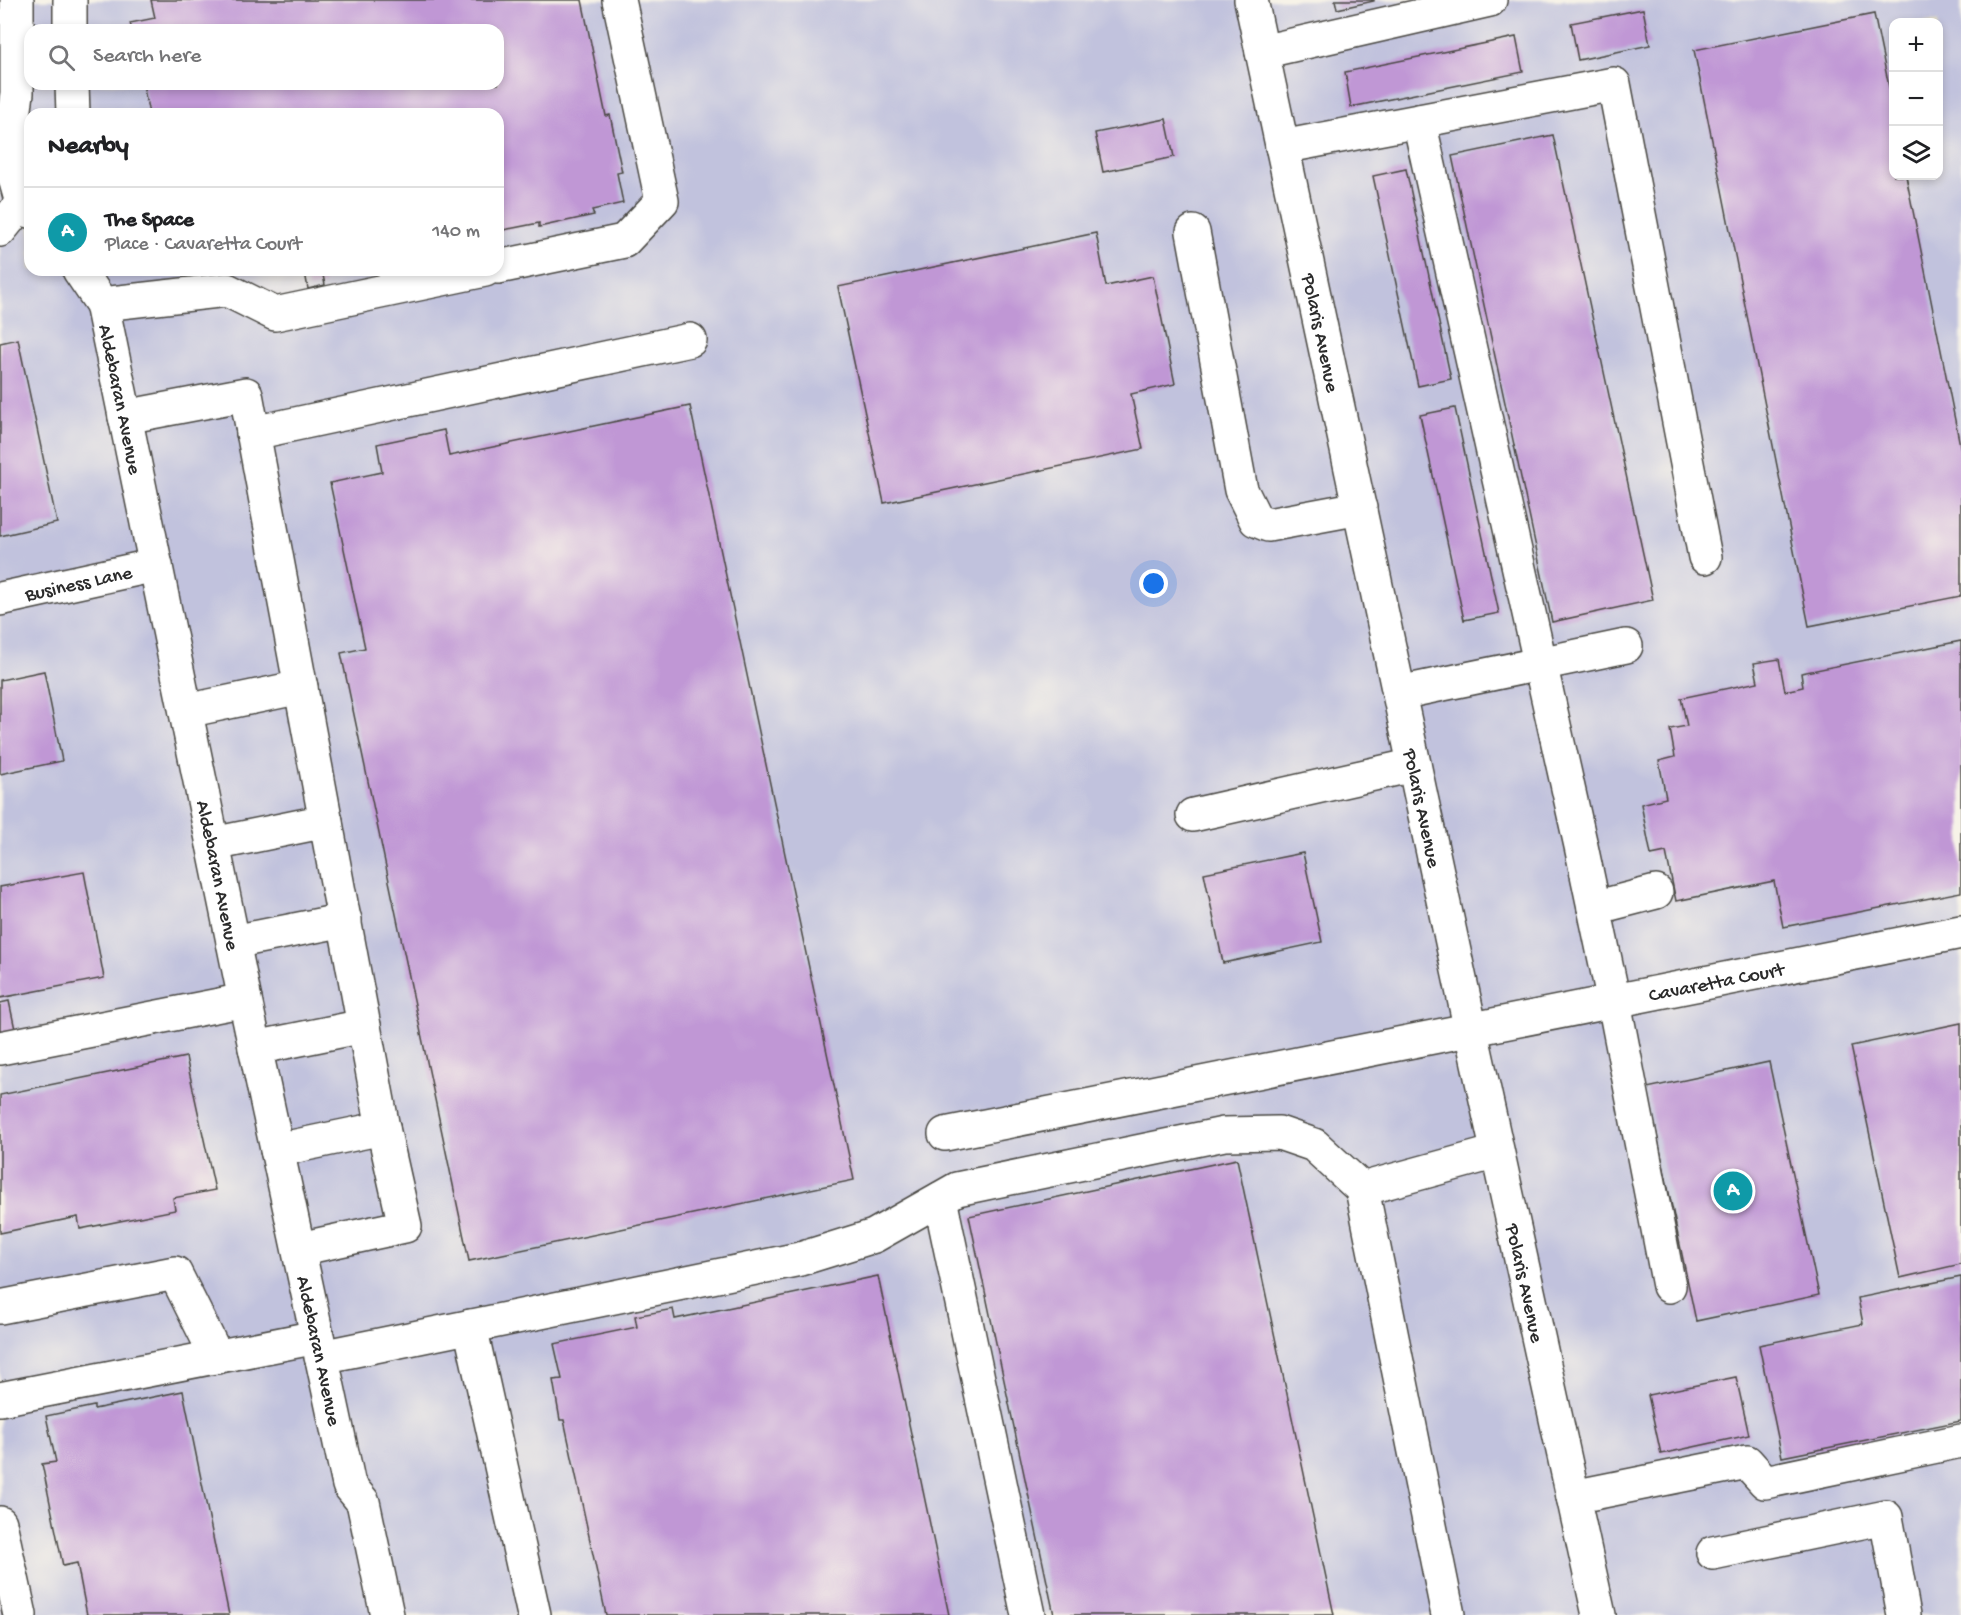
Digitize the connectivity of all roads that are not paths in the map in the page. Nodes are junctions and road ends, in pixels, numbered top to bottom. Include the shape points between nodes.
1 (17, 0) edge
2 (70, 0) edge
3 (619, 0) edge
4 (1251, 0) edge
5 (1490, 0) edge
6 (70, 24) edge
7 (8, 41) edge
8 (1262, 52) junction
9 (72, 90) edge
10 (73, 108) edge
11 (1419, 121) junction
12 (1282, 147) junction
13 (24, 196) edge
14 (24, 207) edge
15 (0, 230) edge
16 (1193, 232) dead end
17 (504, 266) edge
18 (83, 276) edge
19 (456, 276) edge
20 (102, 304) junction
21 (690, 340) dead end
22 (125, 417) junction
23 (253, 433) junction
24 (1359, 508) junction
25 (1705, 557) dead end
26 (156, 565) junction
27 (0, 599) edge
28 (1626, 646) dead end
29 (1541, 664) junction
30 (301, 687) junction
31 (1399, 693) junction
32 (186, 711) junction
33 (1414, 765) junction
34 (1193, 815) dead end
35 (326, 821) junction
36 (213, 844) junction
37 (1656, 892) dead end
38 (1594, 908) junction
39 (345, 920) junction
40 (1961, 932) edge
41 (233, 942) junction
42 (245, 1000) junction
43 (1614, 1002) junction
44 (364, 1026) junction
45 (1471, 1031) junction
46 (0, 1048) edge
47 (255, 1048) junction
48 (383, 1128) junction
49 (945, 1134) dead end
50 (277, 1149) junction
51 (1497, 1152) junction
52 (1362, 1188) junction
53 (940, 1199) junction
54 (298, 1249) junction
55 (1669, 1286) dead end
56 (0, 1307) edge
57 (470, 1326) junction
58 (319, 1347) junction
59 (217, 1357) junction
60 (0, 1399) edge
61 (1961, 1441) edge
62 (1573, 1497) junction
63 (0, 1523) edge
64 (1713, 1553) dead end
65 (20, 1615) edge
66 (387, 1615) edge
67 (534, 1615) edge
68 (1028, 1615) edge
69 (1448, 1615) edge
70 (1599, 1615) edge
71 (1904, 1615) edge

1 - 7 street
2 - 6 street
3 - 17 street via 662,201 624,241
4 - 8 street, Polaris Avenue
5 - 8 street
7 - 13 street via 17,93 9,157
8 - 12 street, Polaris Avenue
9 - 10 street
11 - 12 street
11 - 25 street via 1614,84
11 - 29 street
12 - 24 street, Polaris Avenue
14 - 15 street
16 - 24 street via 1241,489 1256,520 1268,525
18 - 20 street, Aldebaran Avenue
19 - 20 street via 275,314 227,290
20 - 22 street, Aldebaran Avenue
21 - 23 street
22 - 23 street via 246,394
22 - 26 street, Aldebaran Avenue
23 - 30 street
24 - 31 street, Polaris Avenue
26 - 27 street, Business Lane
26 - 32 street, Aldebaran Avenue
28 - 29 street
29 - 31 street
29 - 38 street
30 - 32 street
30 - 35 street
31 - 33 street, Polaris Avenue
32 - 36 street, Aldebaran Avenue
33 - 34 street
33 - 45 street, Polaris Avenue
35 - 36 street
35 - 39 street
36 - 41 street, Aldebaran Avenue
37 - 38 street
38 - 43 street
39 - 41 street
39 - 44 street
40 - 43 street, Cavaretta Court
41 - 42 street, Aldebaran Avenue
42 - 46 street
42 - 47 street, Aldebaran Avenue
43 - 45 street, Cavaretta Court
43 - 55 street
44 - 47 street
44 - 48 street
45 - 49 street, Cavaretta Court
45 - 51 street, Polaris Avenue
47 - 50 street, Aldebaran Avenue
48 - 50 street
48 - 54 street via 405,1226
50 - 54 street, Aldebaran Avenue
51 - 52 street
51 - 62 street, Polaris Avenue
52 - 53 street via 1314,1145 1279,1133 1224,1134 957,1189
52 - 69 street
53 - 57 street via 874,1236 800,1259
53 - 68 street
54 - 58 street, Aldebaran Avenue
56 - 59 street via 175,1273
57 - 58 street
57 - 67 street
58 - 59 street
58 - 66 street, Aldebaran Avenue via 349,1485 363,1502
59 - 60 street
61 - 62 street via 1765,1482 1747,1462
62 - 70 street, Polaris Avenue
63 - 65 street
64 - 71 street via 1886,1517

